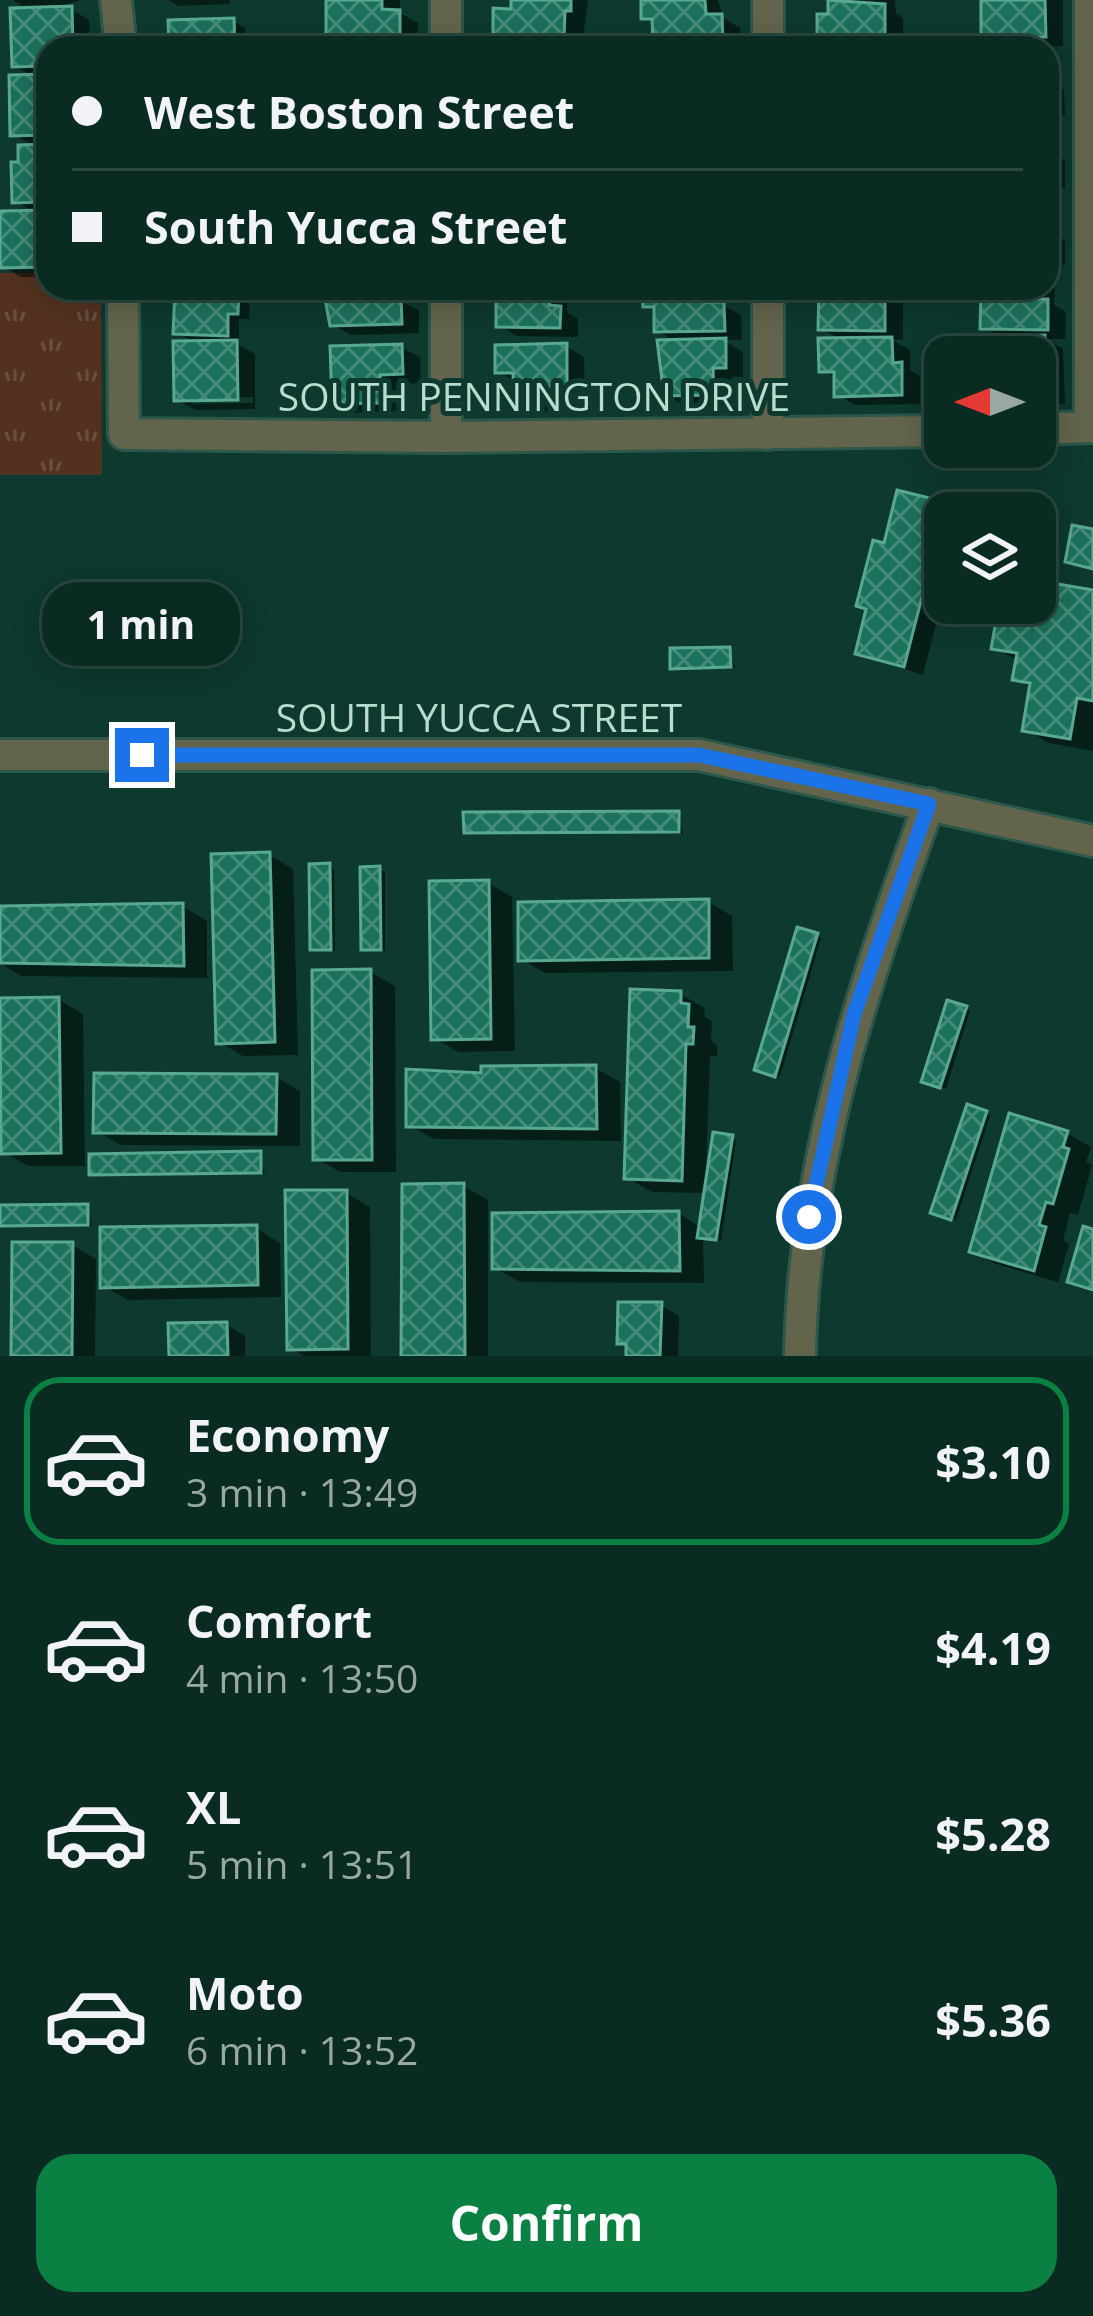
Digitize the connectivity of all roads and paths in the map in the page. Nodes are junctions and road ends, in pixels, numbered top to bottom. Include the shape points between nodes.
1 (116, 0) edge
2 (446, 0) edge
3 (768, 0) edge
4 (1090, 0) edge
5 (120, 36) edge
6 (446, 36) edge
7 (768, 36) edge
8 (123, 300) edge
9 (446, 300) edge
10 (768, 300) edge
11 (1090, 428) edge
12 (1056, 429) edge
13 (924, 430) edge
14 (768, 434) junction
15 (446, 437) junction
16 (0, 755) edge
17 (929, 804) junction
18 (1093, 841) edge
19 (800, 1356) edge

1 - 5 street
2 - 6 street
3 - 7 street
4 - 11 street
8 - 15 street, SOUTH PENNINGTON DRIVE via 124,434
9 - 15 street
10 - 14 street
11 - 12 street
13 - 14 street, SOUTH PENNINGTON DRIVE
14 - 15 street, SOUTH PENNINGTON DRIVE
16 - 17 street, SOUTH YUCCA STREET via 699,755
17 - 18 street, SOUTH YUCCA STREET
17 - 19 street via 842,1057 809,1217

